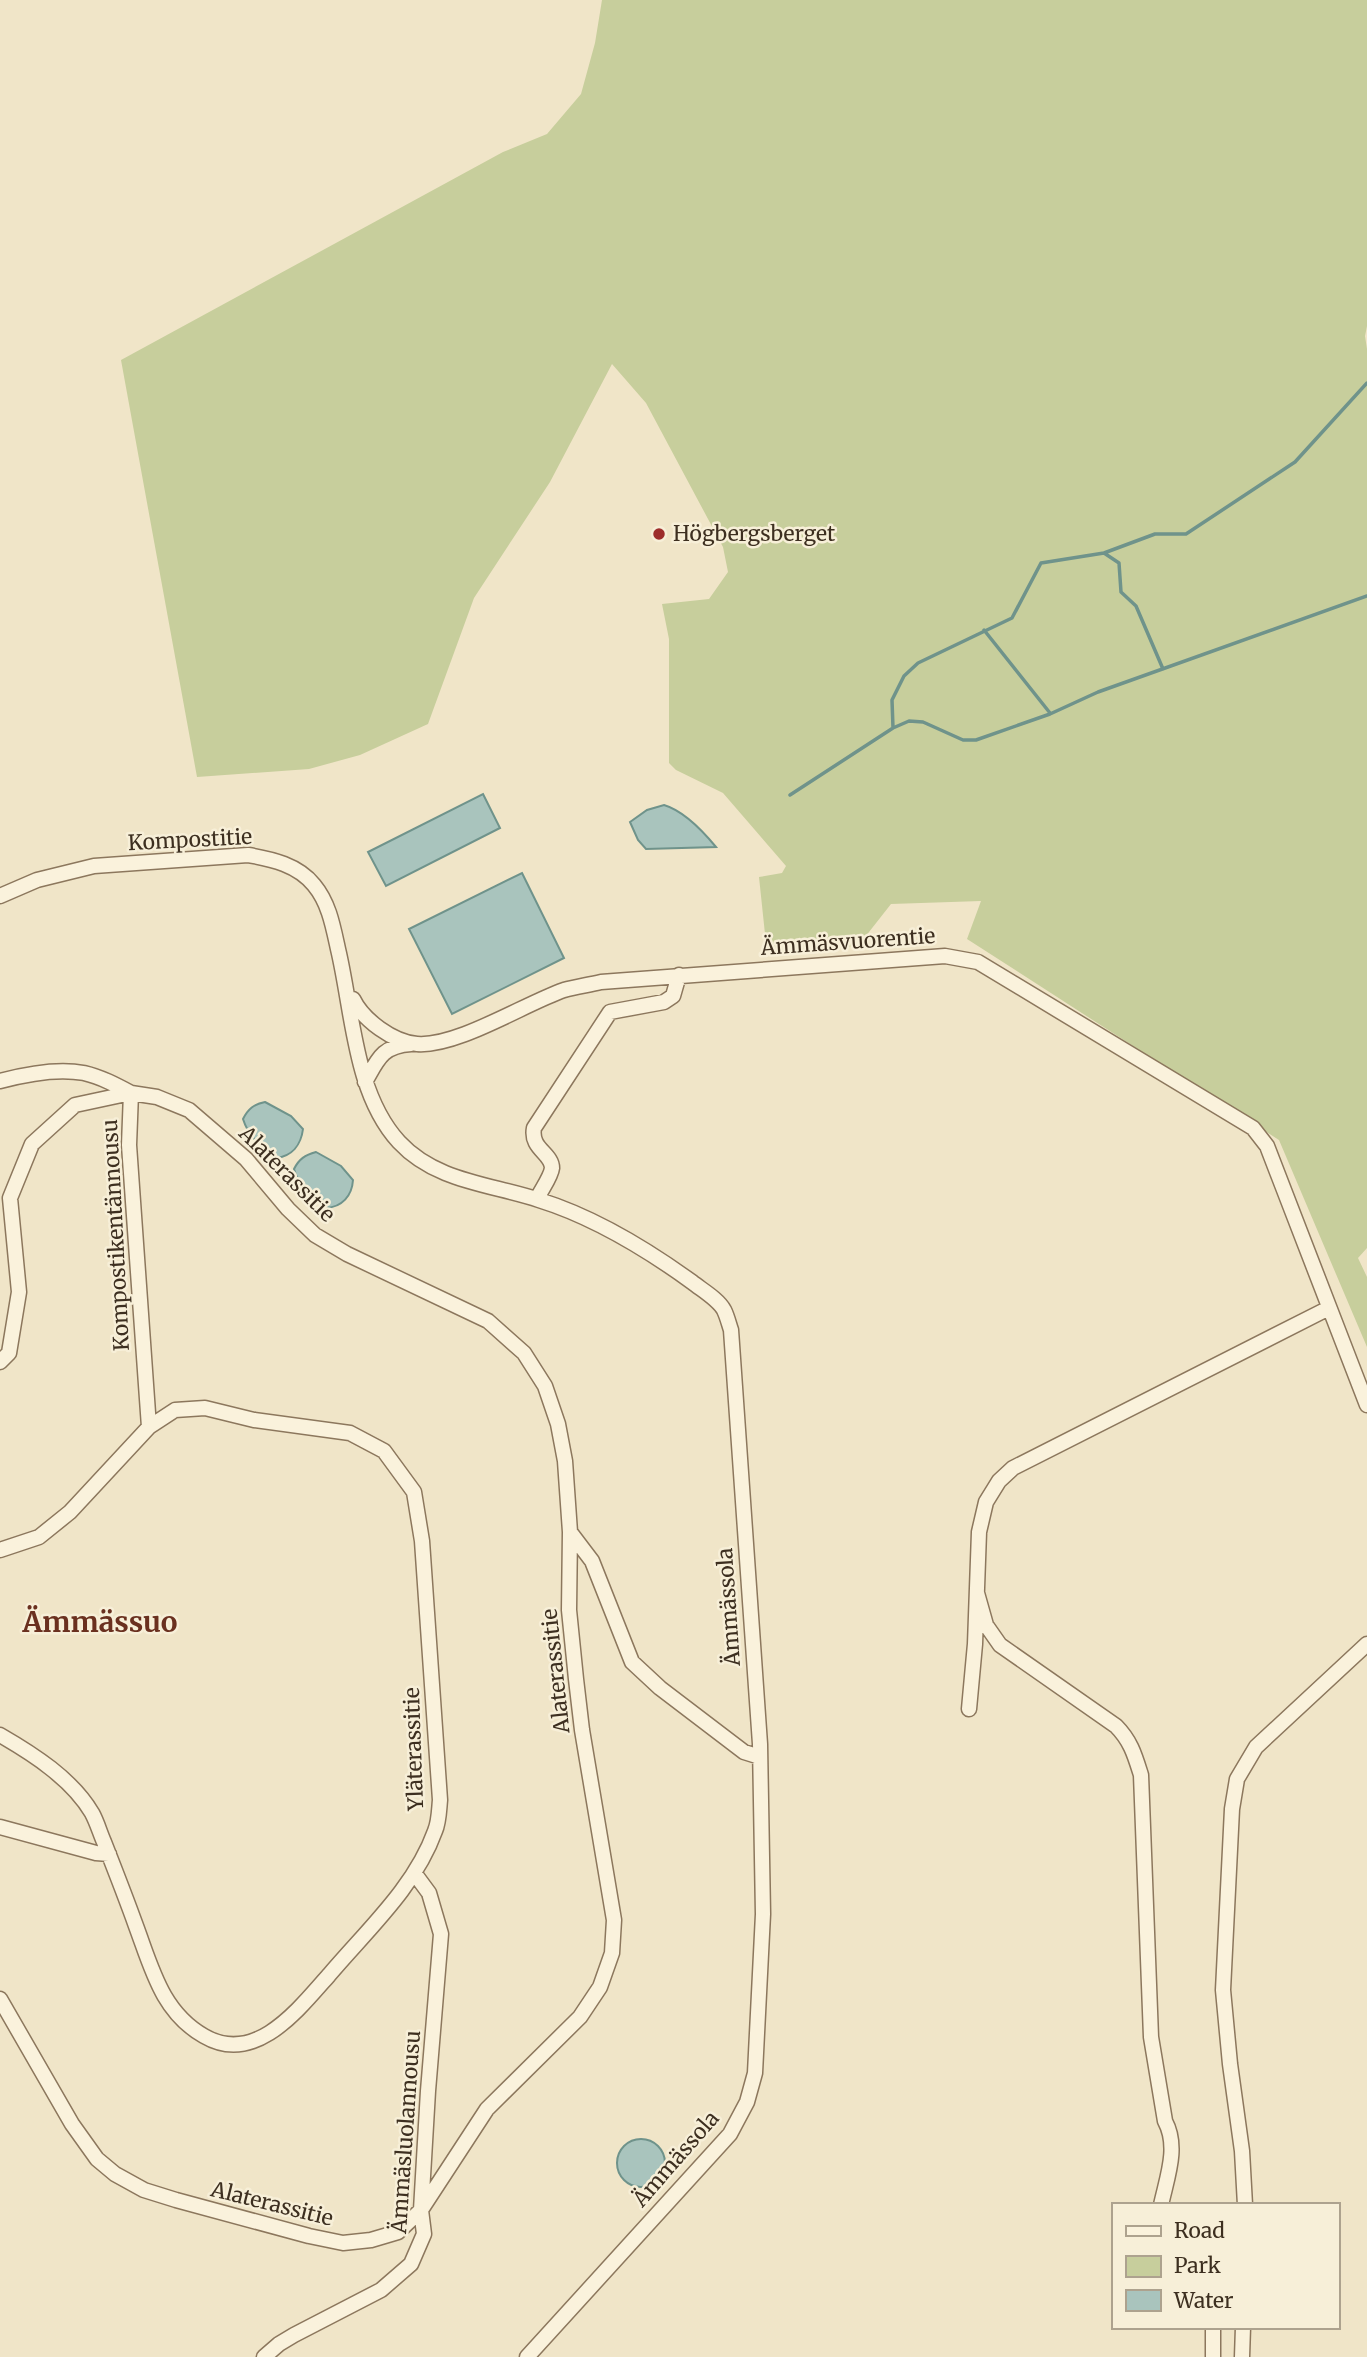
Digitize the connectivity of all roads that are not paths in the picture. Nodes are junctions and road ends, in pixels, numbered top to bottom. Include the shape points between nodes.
1 (0, 896) edge
2 (679, 975) junction
3 (347, 986) junction
4 (415, 1044) junction
5 (0, 1081) edge
6 (366, 1082) junction
7 (131, 1093) junction
8 (537, 1199) junction
9 (1329, 1308) junction
10 (0, 1362) edge
11 (1367, 1405) edge
12 (149, 1427) junction
13 (570, 1532) junction
14 (0, 1550) edge
15 (977, 1593) junction
16 (1367, 1644) edge
17 (969, 1709) dead end
18 (0, 1735) edge
19 (760, 1757) junction
20 (0, 1827) edge
21 (108, 1854) junction
22 (415, 1874) junction
23 (0, 1999) edge
24 (1161, 2203) edge
25 (1245, 2203) edge
26 (421, 2210) junction
27 (1213, 2329) edge
28 (1243, 2329) edge
29 (264, 2357) edge
30 (527, 2357) edge
31 (1213, 2357) edge
32 (1242, 2357) edge

1 - 3 street, Kompostitie via 37,880 94,866 248,855 272,859 313,884 329,911
2 - 4 street, Ämmäsvuorentie via 564,990 452,1038
2 - 8 street via 673,996 664,1002 610,1012 534,1128 535,1142 552,1168
2 - 9 street, Ämmäsvuorentie via 945,957 978,962 1253,1128 1267,1146
3 - 4 street via 358,1009 370,1020
3 - 6 street, Ämmässola
4 - 6 street, Ämmäsvuorentie via 388,1049
5 - 7 street, Kompostikentännousu via 47,1072 83,1073
6 - 8 street, Ämmässola via 388,1129 418,1158 456,1178
7 - 10 street, Alaterassitie via 75,1105 32,1144 10,1198 19,1292 9,1353
7 - 12 street, Kompostikentännousu via 129,1145
7 - 13 street, Alaterassitie via 189,1110 246,1159 315,1235 488,1321 524,1353 545,1386 558,1424
8 - 19 street, Ämmässola via 582,1215 664,1262 723,1308 731,1330
9 - 11 street, Ämmäsvuorentie
9 - 15 street via 1013,1468 986,1502 979,1532
12 - 14 street, Yläterassitie via 70,1512 39,1537
12 - 22 street, Yläterassitie via 175,1410 205,1408 254,1420 350,1433 384,1451 414,1492 422,1541 440,1800 436,1829
13 - 19 street via 592,1561 632,1662 744,1752
13 - 26 street, Alaterassitie via 569,1610 582,1730 614,1920 612,1953 600,1987 580,2017 487,2109
15 - 17 street
15 - 24 street via 986,1625 1000,1645 1116,1726 1132,1748 1141,1775 1151,2037 1172,2147
16 - 25 street via 1256,1747 1237,1779 1223,1990
18 - 21 street, Yläterassitie via 65,1780 92,1812
19 - 30 street, Ämmässola via 763,1914 755,2073 747,2102 730,2134
20 - 21 street
21 - 22 street, Yläterassitie via 158,1986 175,2014 206,2038 230,2046 259,2038 302,2006
22 - 26 street, Ämmäsluolannousu via 429,1893 442,1934
23 - 26 street, Alaterassitie via 97,2159 144,2190 343,2243 398,2232
26 - 29 street, Ämmäsluolannousu via 424,2234 411,2264 381,2290 294,2335
27 - 31 street
28 - 32 street

